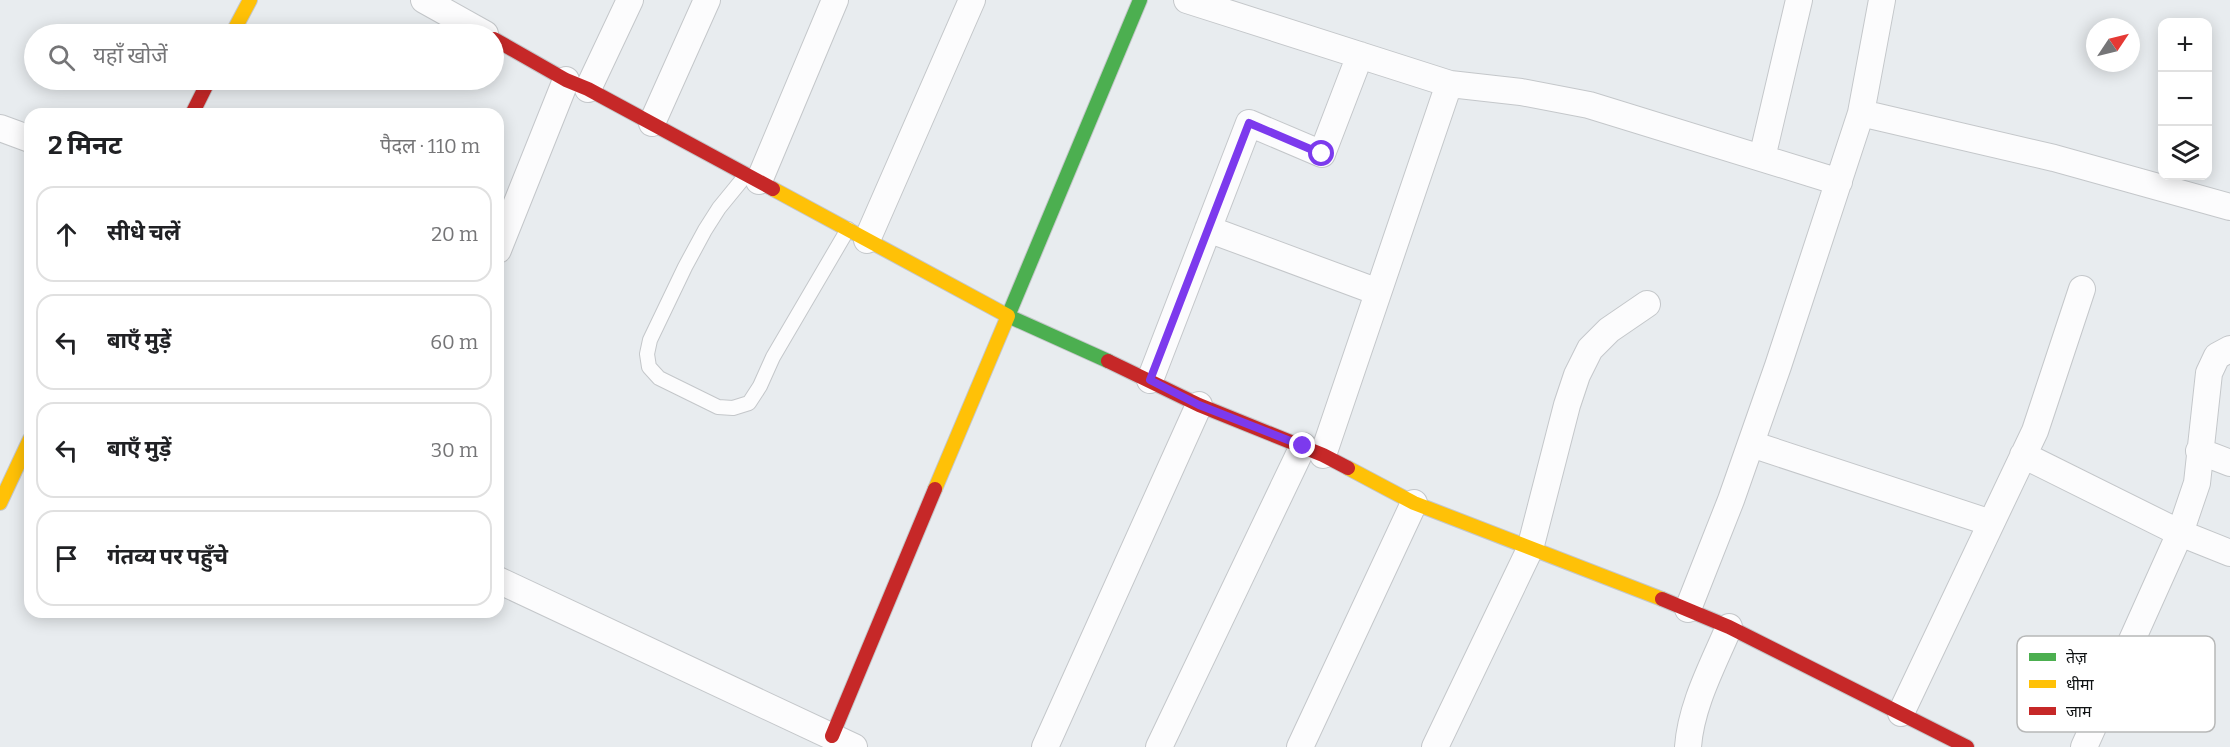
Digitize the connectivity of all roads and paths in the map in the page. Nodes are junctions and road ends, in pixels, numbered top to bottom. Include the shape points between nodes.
1 (250, 0) edge
2 (424, 0) edge
3 (630, 0) edge
4 (707, 0) edge
5 (835, 0) edge
6 (972, 0) edge
7 (1140, 0) edge
8 (1187, 0) edge
9 (1798, 0) edge
10 (1882, 0) edge
11 (237, 24) edge
12 (467, 24) edge
13 (504, 44) edge
14 (1360, 55) junction
15 (577, 84) junction
16 (1449, 84) junction
17 (204, 90) edge
18 (195, 108) edge
19 (1862, 113) junction
20 (652, 123) junction
21 (0, 128) edge
22 (24, 137) edge
23 (1762, 158) junction
24 (753, 178) junction
25 (1839, 182) junction
26 (2230, 207) edge
27 (1208, 229) junction
28 (858, 234) junction
29 (504, 237) edge
30 (2082, 289) dead end
31 (1378, 292) junction
32 (1647, 304) dead end
33 (1008, 316) junction
34 (2230, 349) edge
35 (1150, 380) junction
36 (1199, 405) junction
37 (1751, 444) junction
38 (1313, 451) junction
39 (24, 452) edge
40 (2199, 452) junction
41 (2024, 455) junction
42 (2230, 464) edge
43 (0, 503) edge
44 (1414, 503) junction
45 (1991, 523) junction
46 (2180, 533) junction
47 (1530, 549) junction
48 (2230, 553) edge
49 (504, 583) edge
50 (1688, 609) junction
51 (1730, 627) junction
52 (2134, 636) edge
53 (1900, 714) junction
54 (2091, 732) edge
55 (843, 742) edge
56 (1045, 747) edge
57 (1159, 747) edge
58 (1300, 747) edge
59 (1435, 747) edge
60 (1688, 747) edge
61 (1967, 747) edge
62 (2084, 747) edge

1 - 11 main road
2 - 12 street
3 - 15 street
4 - 20 street
5 - 24 street
6 - 28 street
7 - 33 main road
8 - 14 street
9 - 23 street
10 - 19 street
13 - 15 main road
14 - 16 street
14 - 27 street via 1322,154 1249,123
15 - 20 main road
15 - 29 street
16 - 23 street via 1589,105
16 - 31 street
17 - 18 main road
19 - 25 street
19 - 26 street via 2054,158
20 - 24 main road
21 - 22 street
23 - 25 street
24 - 28 main road
24 - 28 lane via 719,208 705,230 650,340 649,367 659,378 718,407 749,403 773,357
25 - 37 street
27 - 31 street
27 - 35 street
28 - 33 main road
30 - 41 street
31 - 38 street
32 - 47 street via 1609,330 1590,349 1577,375
33 - 35 main road
33 - 55 main road
34 - 40 street via 2217,356 2209,373
35 - 36 main road
36 - 38 main road
36 - 56 street
37 - 45 street
37 - 50 street
38 - 44 main road
38 - 57 street
39 - 43 main road
40 - 42 street
40 - 46 street via 2197,483
41 - 45 street
41 - 46 street
44 - 47 main road
44 - 58 street
45 - 53 street
46 - 48 street
46 - 52 street
47 - 50 main road
47 - 59 street
49 - 55 street
50 - 51 main road
51 - 53 main road
51 - 60 street via 1704,685
53 - 61 main road
54 - 62 street

